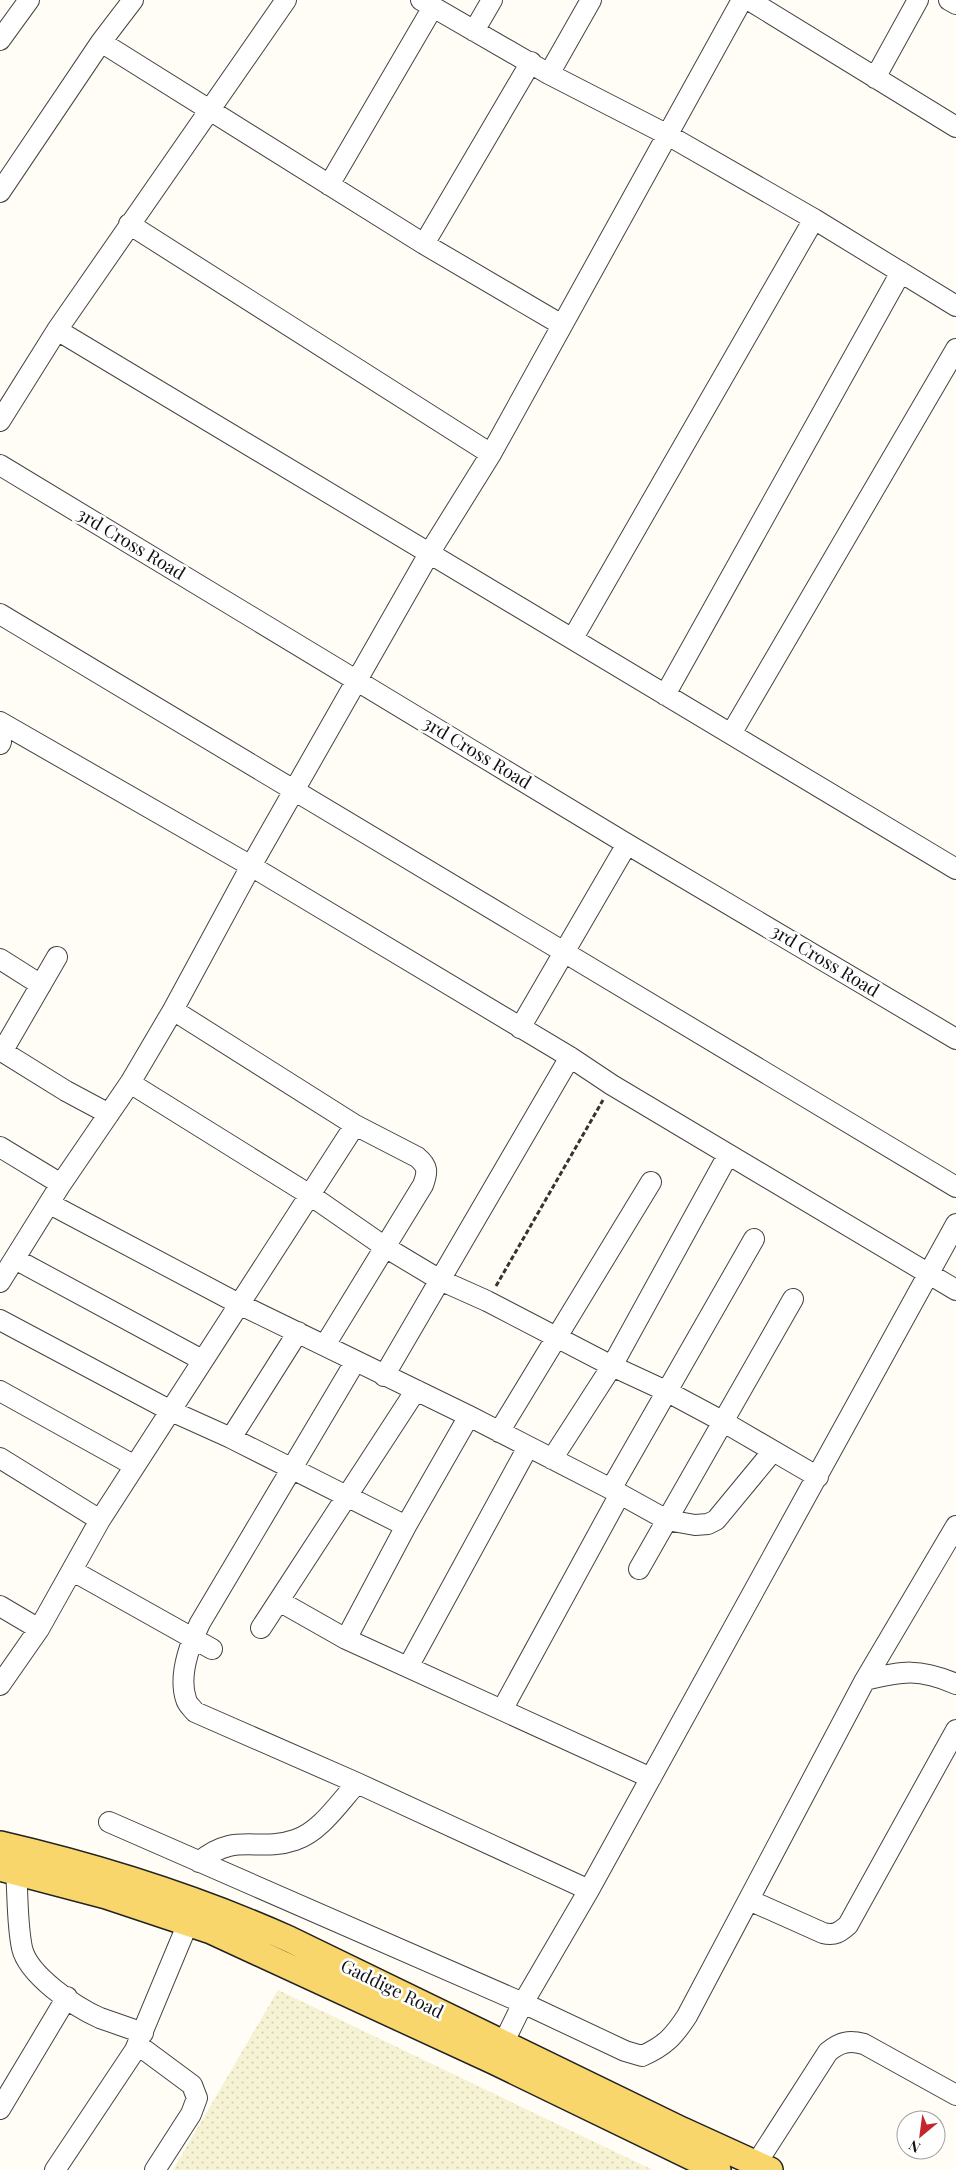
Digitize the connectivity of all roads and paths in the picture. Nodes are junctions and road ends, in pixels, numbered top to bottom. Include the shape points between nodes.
1 (29, 0) edge
2 (133, 0) edge
3 (286, 0) edge
4 (492, 0) edge
5 (591, 0) edge
6 (742, 0) edge
7 (748, 0) edge
8 (918, 0) edge
9 (949, 0) edge
10 (427, 3) edge
11 (956, 4) edge
12 (474, 31) junction
13 (0, 40) edge
14 (101, 42) junction
15 (531, 62) junction
16 (549, 74) junction
17 (875, 78) junction
18 (210, 110) junction
19 (956, 127) edge
20 (666, 134) junction
21 (3, 181) edge
22 (329, 185) junction
23 (814, 219) junction
24 (129, 224) junction
25 (424, 244) junction
26 (901, 272) junction
27 (956, 306) edge
28 (562, 325) junction
29 (57, 330) junction
30 (956, 350) edge
31 (0, 421) edge
32 (491, 454) junction
33 (0, 465) edge
34 (430, 552) junction
35 (0, 614) edge
36 (573, 638) junction
37 (357, 680) junction
38 (665, 695) junction
39 (0, 722) edge
40 (731, 734) junction
41 (294, 790) junction
42 (627, 844) junction
43 (250, 866) junction
44 (956, 869) edge
45 (564, 951) junction
46 (56, 957) dead end
47 (0, 959) edge
48 (41, 985) junction
49 (173, 1010) junction
50 (520, 1028) junction
51 (956, 1039) edge
52 (1, 1051) edge
53 (570, 1057) junction
54 (130, 1083) junction
55 (612, 1085) junction
56 (109, 1114) junction
57 (355, 1125) junction
58 (0, 1146) edge
59 (728, 1155) junction
60 (651, 1182) dead end
61 (61, 1184) junction
62 (956, 1187) edge
63 (310, 1194) junction
64 (50, 1204) junction
65 (956, 1224) edge
66 (754, 1239) dead end
67 (385, 1247) junction
68 (15, 1259) junction
69 (929, 1274) junction
70 (440, 1280) junction
71 (0, 1282) edge
72 (956, 1290) edge
73 (792, 1299) dead end
74 (487, 1301) junction
75 (239, 1304) junction
76 (0, 1320) edge
77 (298, 1332) junction
78 (556, 1337) junction
79 (325, 1345) junction
80 (202, 1360) junction
81 (355, 1362) junction
82 (612, 1366) junction
83 (384, 1376) junction
84 (416, 1390) junction
85 (0, 1391) edge
86 (666, 1391) junction
87 (171, 1411) junction
88 (469, 1416) junction
89 (722, 1421) junction
90 (499, 1432) junction
91 (231, 1438) junction
92 (528, 1447) junction
93 (773, 1450) junction
94 (0, 1458) edge
95 (552, 1459) junction
96 (135, 1466) junction
97 (291, 1469) junction
98 (818, 1477) junction
99 (616, 1491) junction
100 (346, 1496) junction
101 (100, 1520) junction
102 (667, 1520) junction
103 (406, 1526) junction
104 (956, 1526) edge
105 (639, 1569) dead end
106 (72, 1571) junction
107 (279, 1601) junction
108 (0, 1606) edge
109 (261, 1628) dead end
110 (39, 1629) junction
111 (192, 1639) junction
112 (346, 1639) junction
113 (212, 1649) dead end
114 (408, 1667) junction
115 (865, 1680) junction
116 (956, 1684) edge
117 (0, 1685) edge
118 (502, 1710) junction
119 (956, 1730) edge
120 (651, 1778) junction
121 (357, 1783) junction
122 (110, 1822) dead end
123 (0, 1844) edge
124 (199, 1862) junction
125 (8, 1870) edge
126 (589, 1890) junction
127 (748, 1900) junction
128 (188, 1923) junction
129 (67, 1998) junction
130 (523, 2003) junction
131 (140, 2039) junction
132 (498, 2052) junction
133 (956, 2095) edge
134 (0, 2109) edge
135 (763, 2167) edge
136 (55, 2170) edge
137 (155, 2170) edge
138 (718, 2170) edge

1 - 13 street
2 - 14 street
3 - 18 street
4 - 12 street
5 - 16 street
6 - 20 street
7 - 17 street
8 - 17 street
9 - 11 street
10 - 12 street
10 - 22 street
12 - 15 street
14 - 18 street
14 - 21 street
15 - 16 street
15 - 25 street
16 - 20 street
17 - 19 street
18 - 22 street
18 - 24 street
20 - 23 street
20 - 28 street
22 - 25 street
23 - 26 street
23 - 36 street
24 - 29 street
24 - 32 street
25 - 28 street
26 - 27 street
26 - 38 street
28 - 32 street
29 - 31 street
29 - 34 street
30 - 40 street
32 - 34 street
33 - 37 street, 3rd Cross Road
34 - 36 street
34 - 37 street
35 - 41 street
36 - 38 street
37 - 41 street
37 - 42 street, 3rd Cross Road
38 - 40 street
39 - 43 street
40 - 44 street
41 - 43 street
41 - 45 street
42 - 45 street
42 - 51 street, 3rd Cross Road
43 - 49 street
43 - 50 street
45 - 50 street
45 - 62 street
46 - 48 street
47 - 48 street
48 - 52 street
49 - 54 street
49 - 57 street
50 - 53 street
52 - 56 street
53 - 55 street
53 - 70 street
54 - 56 street
54 - 63 street
55 - 59 street
55 - 74 path
56 - 61 street
57 - 63 street
57 - 67 street via 417,1157 427,1169 423,1185
58 - 61 street
59 - 69 street
59 - 82 street
60 - 78 street
61 - 64 street
63 - 67 street
63 - 75 street
64 - 68 street
64 - 75 street
65 - 69 street
66 - 86 street
67 - 70 street
67 - 79 street
68 - 71 street
68 - 80 street
69 - 72 street
69 - 98 street
70 - 74 street
70 - 83 street
73 - 89 street
74 - 78 street
75 - 77 street
75 - 80 street
76 - 87 street
77 - 79 street
77 - 91 street
78 - 82 street
78 - 90 street
79 - 81 street
80 - 87 street
81 - 83 street
81 - 97 street
82 - 86 street
82 - 95 street
83 - 84 street
84 - 88 street
84 - 100 street
85 - 96 street
86 - 89 street
86 - 99 street
87 - 91 street
87 - 96 street
88 - 90 street
88 - 103 street
89 - 93 street
89 - 102 street
90 - 92 street
91 - 97 street
92 - 95 street
92 - 114 street
93 - 98 street
93 - 102 street via 716,1520 695,1525
94 - 101 street
95 - 99 street
96 - 101 street
97 - 100 street
97 - 111 street
98 - 120 street
99 - 102 street
99 - 118 street
100 - 103 street
100 - 107 street
101 - 106 street
102 - 105 street
103 - 112 street
104 - 115 street
106 - 110 street
106 - 111 street
107 - 109 street
107 - 112 street
108 - 110 street
110 - 117 street
111 - 113 street
111 - 121 street via 183,1686 186,1700 195,1712
112 - 114 street
114 - 118 street
115 - 116 street via 900,1672 923,1673
115 - 127 street
118 - 120 street
119 - 127 street via 857,1909 839,1933 823,1934
120 - 126 street
121 - 124 street via 314,1830 295,1840 221,1847
121 - 126 street
122 - 124 street
123 - 132 main road, Gaddige Road via 146,1884 229,1913 290,1939
124 - 130 street
125 - 128 main road, Gaddige Road via 106,1896
125 - 129 street via 22,1949 36,1972
126 - 130 street
127 - 130 street via 687,2016 676,2033 654,2051 642,2056 633,2055
128 - 131 street
128 - 132 main road, Gaddige Road
129 - 131 street
129 - 134 street
130 - 132 street
131 - 136 street
131 - 137 street via 192,2086 197,2098 191,2114
132 - 135 main road, Gaddige Road
132 - 138 main road, Gaddige Road
133 - 135 street via 864,2044 845,2042 828,2052

